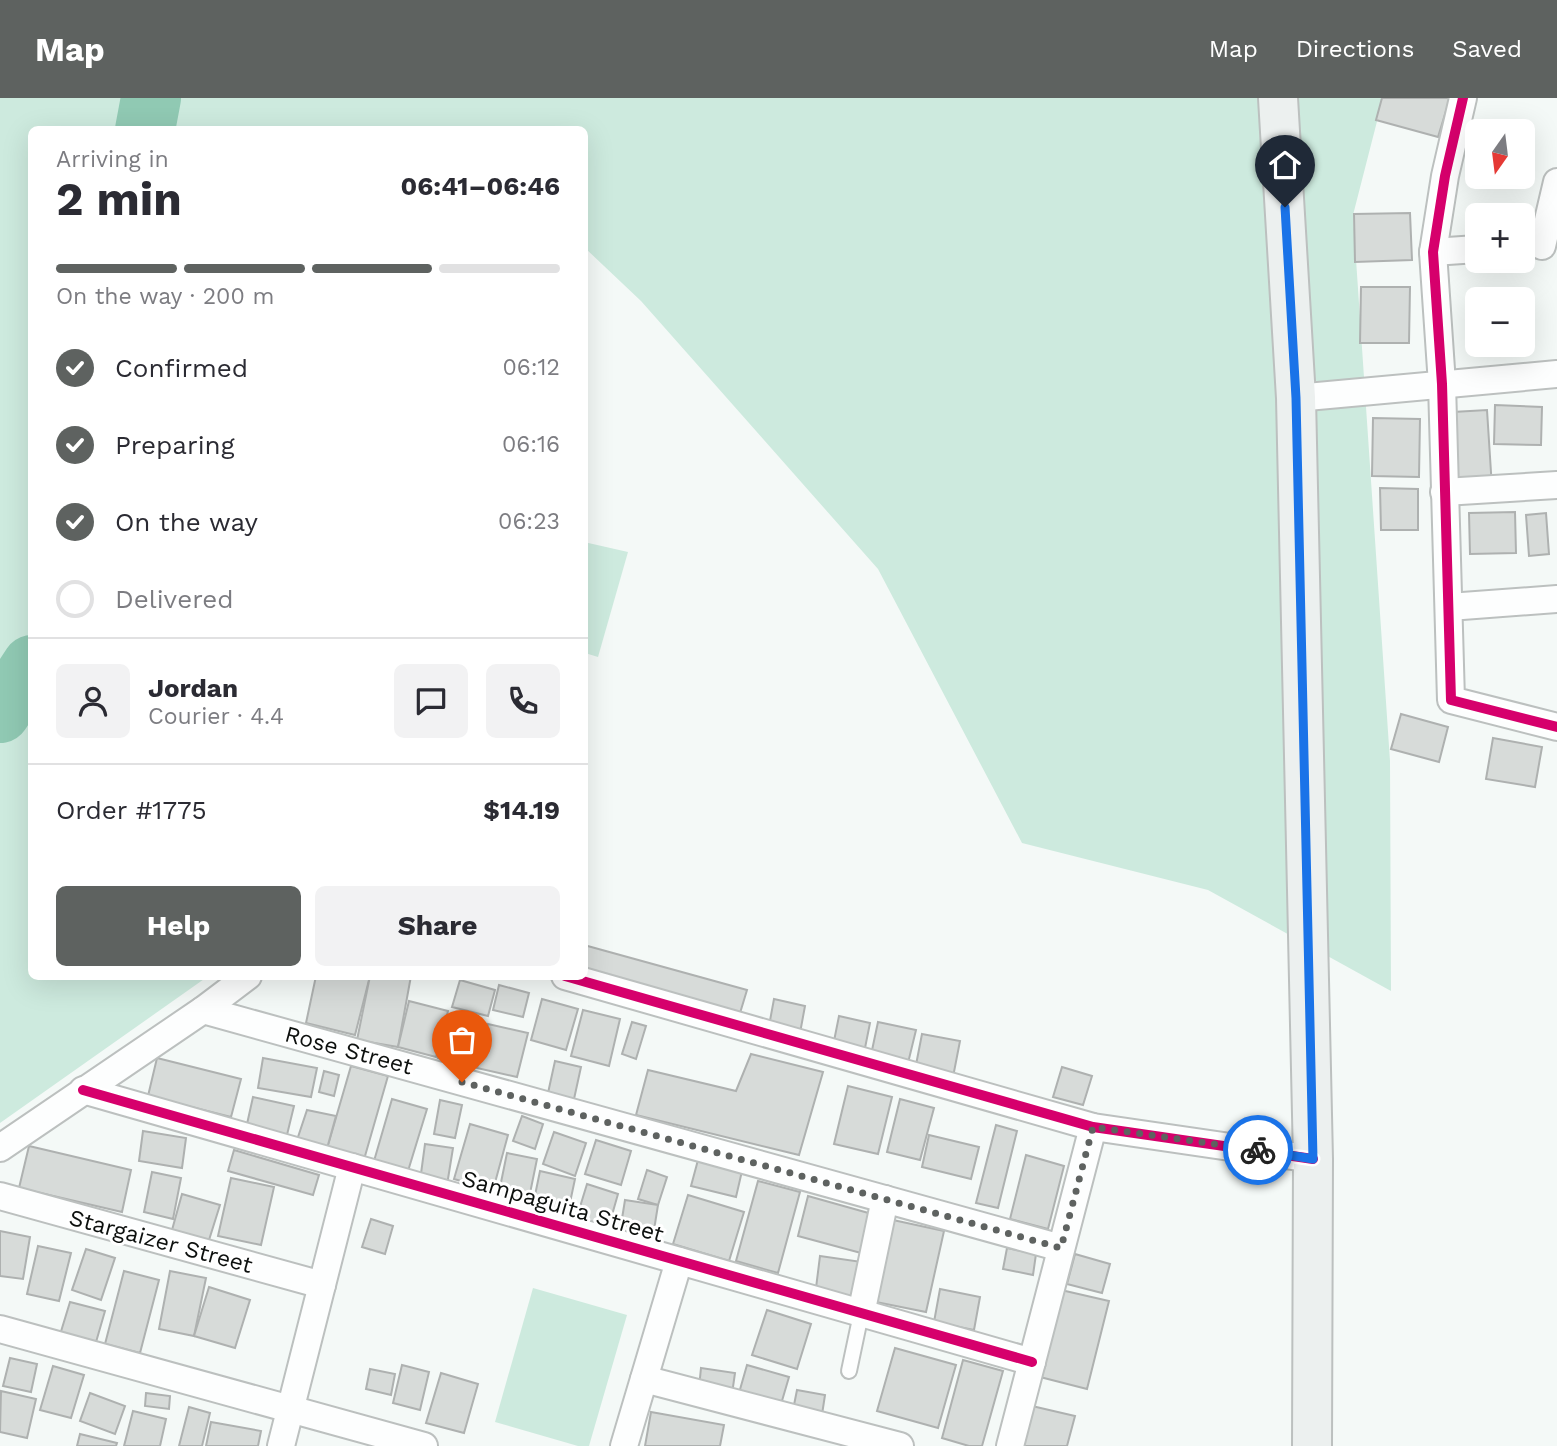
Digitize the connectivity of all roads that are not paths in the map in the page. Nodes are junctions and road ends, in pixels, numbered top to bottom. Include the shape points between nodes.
1 (1278, 98) edge
2 (1463, 98) edge
3 (1557, 181) edge
4 (1541, 246) edge
5 (1465, 250) edge
6 (1433, 252) junction
7 (1557, 374) edge
8 (1442, 384) junction
9 (1296, 398) junction
10 (1557, 485) edge
11 (1444, 492) junction
12 (1557, 599) edge
13 (1449, 607) junction
14 (1557, 727) edge
15 (243, 980) edge
16 (579, 980) edge
17 (203, 1010) junction
18 (83, 1090) junction
19 (1093, 1127) junction
20 (0, 1149) edge
21 (1313, 1159) junction
22 (352, 1167) junction
23 (0, 1196) edge
24 (886, 1199) junction
25 (1061, 1248) junction
26 (679, 1261) junction
27 (322, 1285) junction
28 (861, 1314) junction
29 (0, 1329) edge
30 (1032, 1362) junction
31 (849, 1371) dead end
32 (644, 1379) junction
33 (290, 1409) junction
34 (281, 1446) edge
35 (424, 1446) edge
36 (624, 1446) edge
37 (900, 1446) edge
38 (1010, 1446) edge
39 (1312, 1446) edge

1 - 9 main road
2 - 6 street
3 - 4 street
5 - 6 street
6 - 8 street
7 - 8 street
8 - 9 street
8 - 11 street
9 - 21 main road
10 - 11 street
11 - 13 street
12 - 13 street
13 - 14 street via 1451,701
15 - 17 street
16 - 19 street
17 - 18 street
17 - 24 street, Rose Street
18 - 20 street
18 - 22 street, Sampaguita Street
19 - 21 street
19 - 25 street
21 - 39 main road
22 - 26 street, Sampaguita Street
22 - 27 street
23 - 27 street, Stargaizer Street
24 - 25 street, Rose Street
24 - 28 street
25 - 30 street
26 - 28 street, Sampaguita Street
26 - 32 street
27 - 33 street
28 - 30 street, Sampaguita Street
28 - 31 lane
29 - 33 street
30 - 38 street
32 - 36 street
32 - 37 street
33 - 34 street
33 - 35 street

